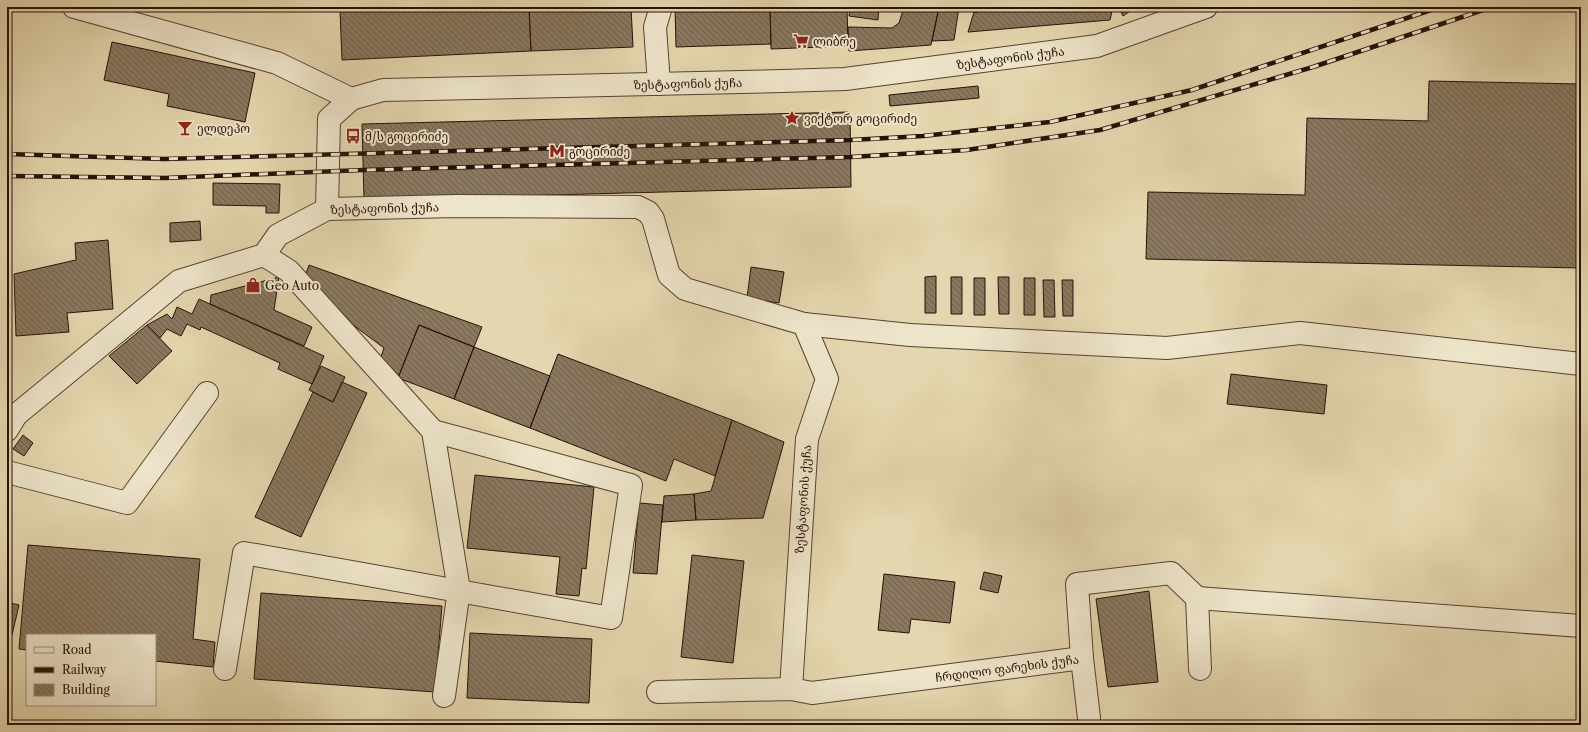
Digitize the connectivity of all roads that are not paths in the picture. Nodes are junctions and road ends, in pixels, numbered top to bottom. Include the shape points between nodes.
1 (74, 7) edge
2 (661, 7) edge
3 (1199, 8) edge
4 (660, 84) junction
5 (351, 99) junction
6 (327, 209) junction
7 (264, 255) junction
8 (804, 324) junction
9 (1581, 364) edge
10 (207, 393) dead end
11 (10, 420) edge
12 (433, 431) junction
13 (7, 472) edge
14 (459, 590) junction
15 (1197, 598) junction
16 (1581, 626) edge
17 (1082, 658) junction
18 (225, 669) dead end
19 (1200, 670) dead end
20 (791, 689) junction
21 (658, 692) dead end
22 (444, 696) dead end
23 (1089, 718) dead end

1 - 5 street via 277,63
2 - 4 street via 655,26
3 - 4 street, ზესტაფონის ქუჩა via 1090,47 845,79
4 - 5 street, ზესტაფონის ქუჩა via 383,90
5 - 6 street, ზესტაფონის ქუჩა via 329,119
6 - 7 street via 278,235
6 - 8 street, ზესტაფონის ქუჩა via 456,206 638,207 648,212 653,219 669,276 685,289
7 - 11 street via 179,281
7 - 12 street via 289,271
8 - 9 street via 910,335 1167,348 1300,334
8 - 20 street, ზესტაფონის ქუჩა via 827,379 807,438
10 - 13 street via 127,503
12 - 14 street
12 - 14 street via 631,485 611,618
14 - 18 street via 244,553
14 - 22 street
15 - 16 street
15 - 17 street, ჩრდილო ფარეხის ქუჩა via 1171,573 1077,584
15 - 19 street
17 - 20 street, ჩრდილო ფარეხის ქუჩა via 812,693
17 - 23 street
20 - 21 street, ჩრდილო ფარეხის ქუჩა

